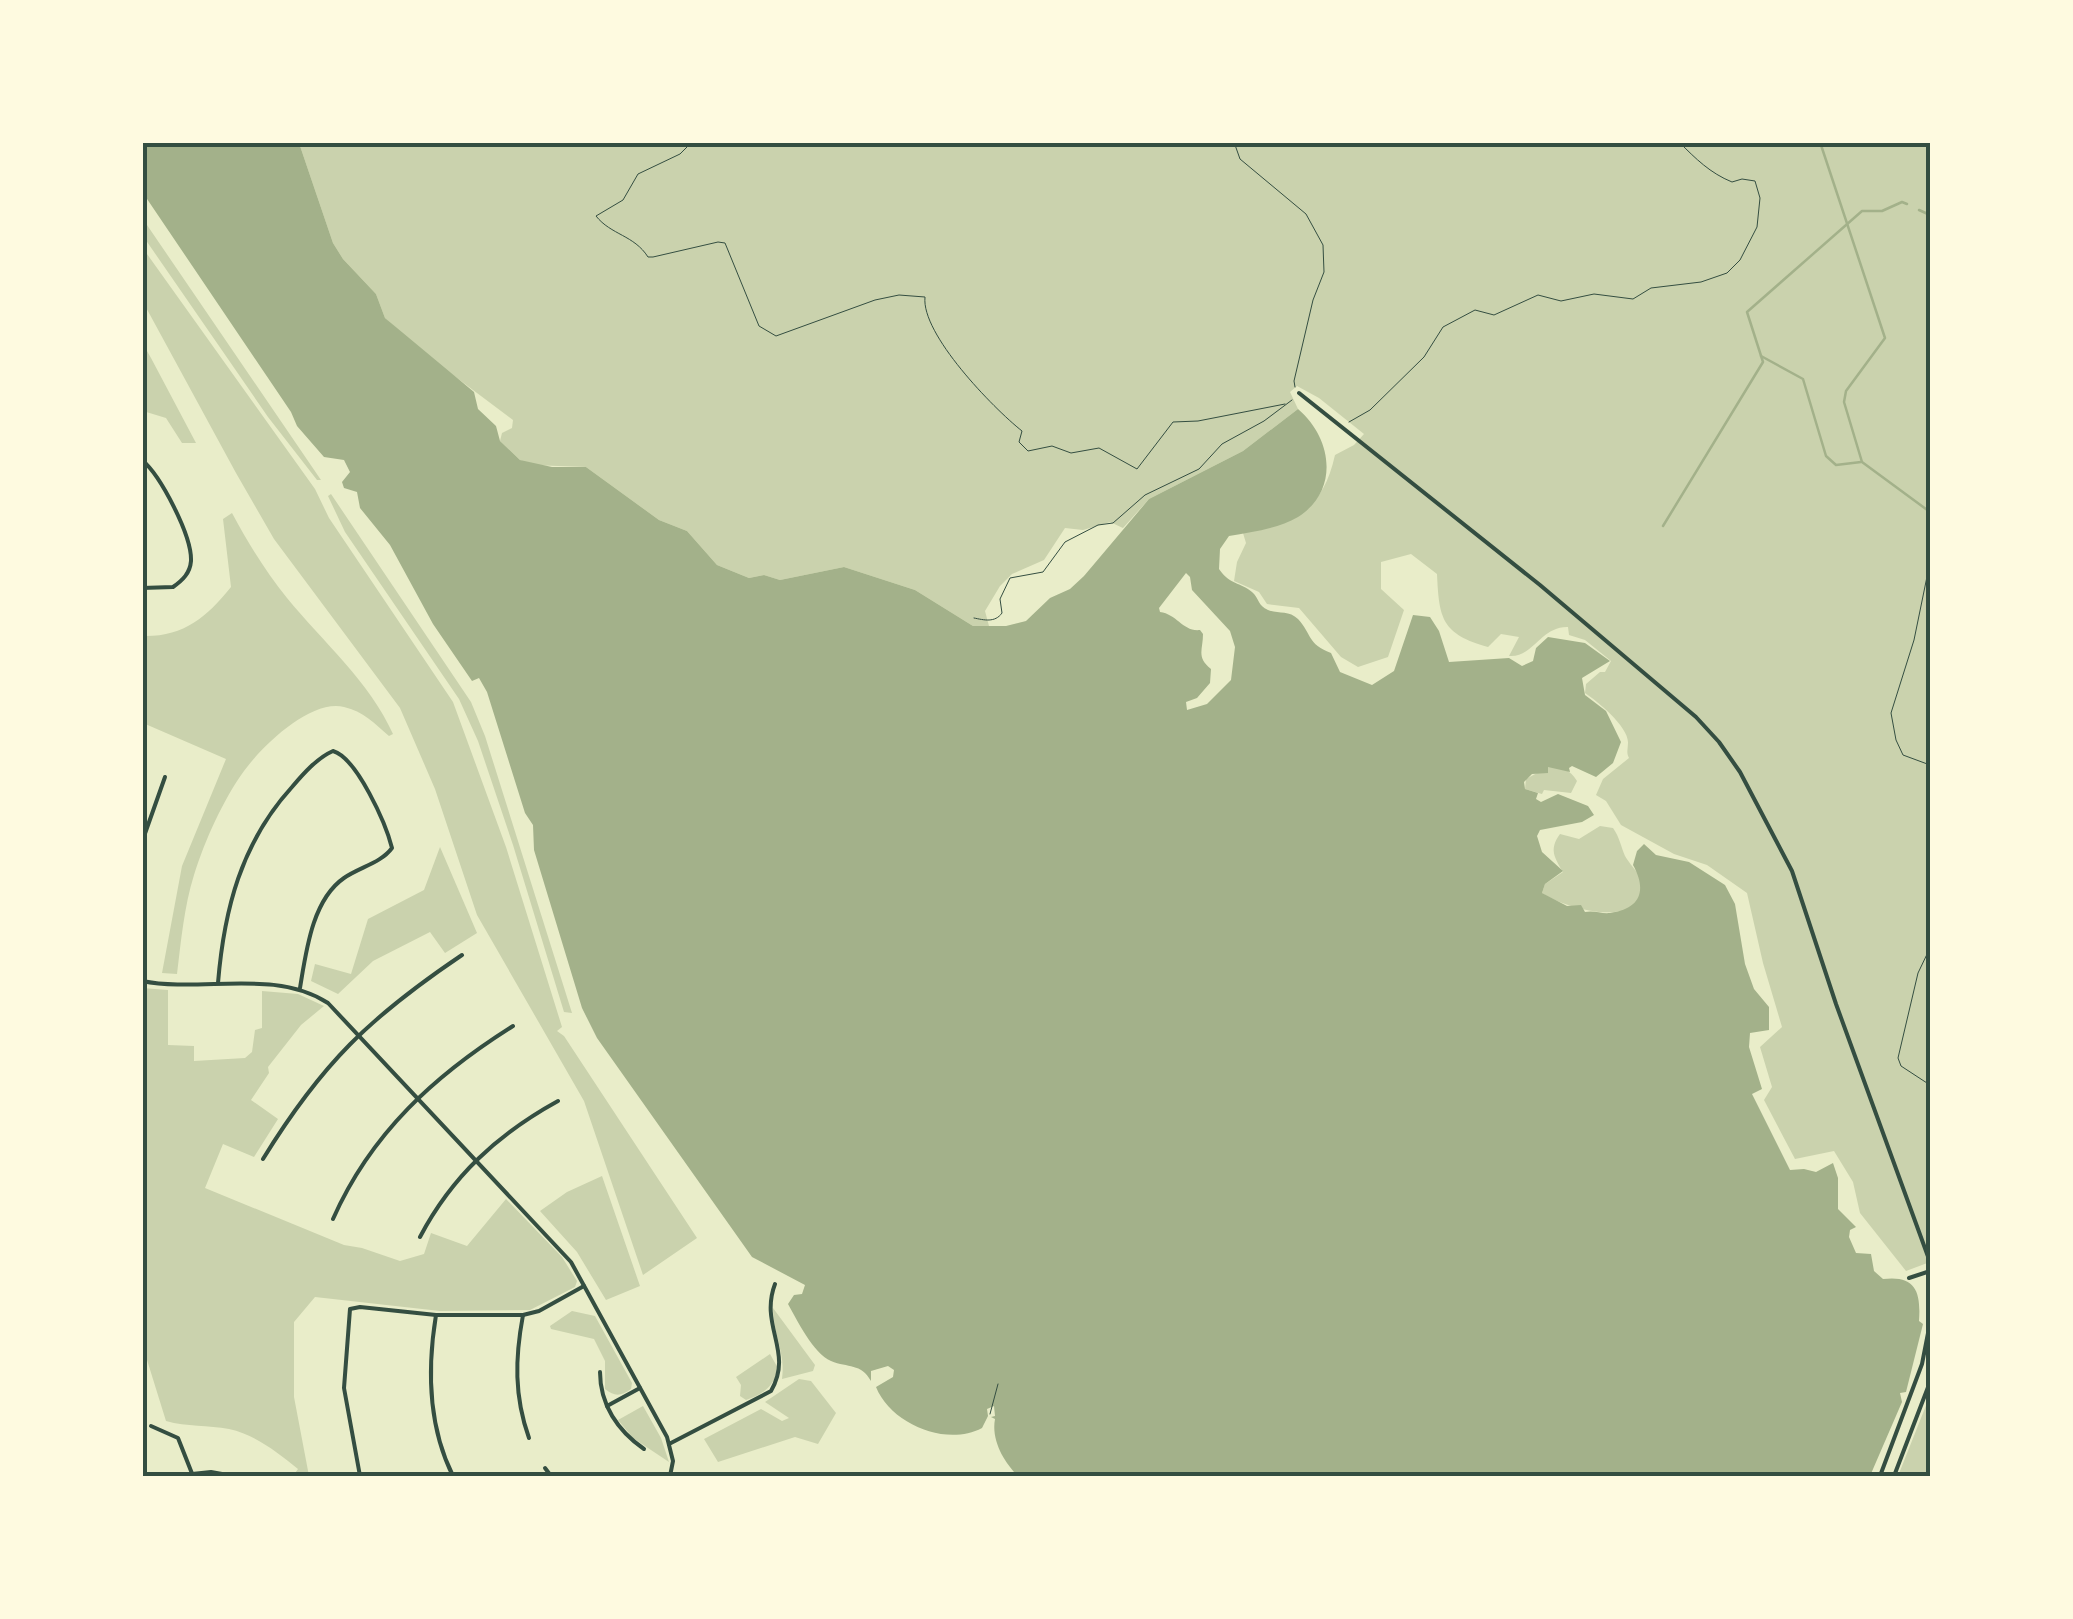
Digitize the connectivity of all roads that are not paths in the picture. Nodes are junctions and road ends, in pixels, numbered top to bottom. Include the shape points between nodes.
1 (1299, 392) road end
2 (142, 460) edge
3 (142, 588) edge
4 (165, 777) dead end
5 (142, 842) edge
6 (462, 955) dead end
7 (142, 981) edge
8 (218, 984) junction
9 (300, 988) junction
10 (513, 1026) dead end
11 (358, 1034) junction
12 (418, 1096) junction
13 (558, 1101) dead end
14 (263, 1159) dead end
15 (477, 1159) junction
16 (333, 1219) dead end
17 (420, 1238) dead end
18 (1928, 1255) junction
19 (1930, 1262) edge
20 (1930, 1270) edge
21 (1909, 1278) dead end
22 (775, 1284) dead end
23 (584, 1286) junction
24 (1930, 1292) edge
25 (523, 1315) junction
26 (436, 1316) junction
27 (1930, 1323) edge
28 (600, 1372) dead end
29 (1930, 1382) edge
30 (640, 1388) junction
31 (607, 1406) junction
32 (151, 1426) dead end
33 (529, 1438) dead end
34 (669, 1444) junction
35 (644, 1449) dead end
36 (544, 1468) dead end
37 (192, 1475) edge
38 (233, 1476) edge
39 (360, 1476) edge
40 (453, 1476) edge
41 (551, 1476) edge
42 (670, 1476) edge
43 (1880, 1476) edge
44 (1894, 1476) edge

1 - 18 street via 1540,584 1719,742 1792,871
2 - 3 street via 168,498 191,560 174,586
4 - 5 street
6 - 11 street
7 - 8 street
8 - 9 street
8 - 9 street via 225,919 252,842 284,795 333,751 363,784 392,848 347,876 324,900
9 - 11 street via 328,1002
10 - 12 street
11 - 12 street
11 - 14 street via 318,1078
12 - 15 street
12 - 16 street via 366,1158
13 - 15 street
15 - 17 street via 445,1194
15 - 23 street via 558,1246
18 - 19 street
18 - 20 street
20 - 21 street
20 - 24 street
22 - 34 street via 770,1318 781,1366 771,1392
23 - 25 street
23 - 30 street
25 - 26 street
25 - 33 street via 516,1372
26 - 39 street via 350,1309 344,1362
26 - 40 street via 432,1404
27 - 43 street via 1922,1364
28 - 31 street
29 - 44 street
30 - 31 street
30 - 34 street
31 - 35 street
32 - 37 street via 178,1438
34 - 42 street
36 - 41 street
37 - 38 street

